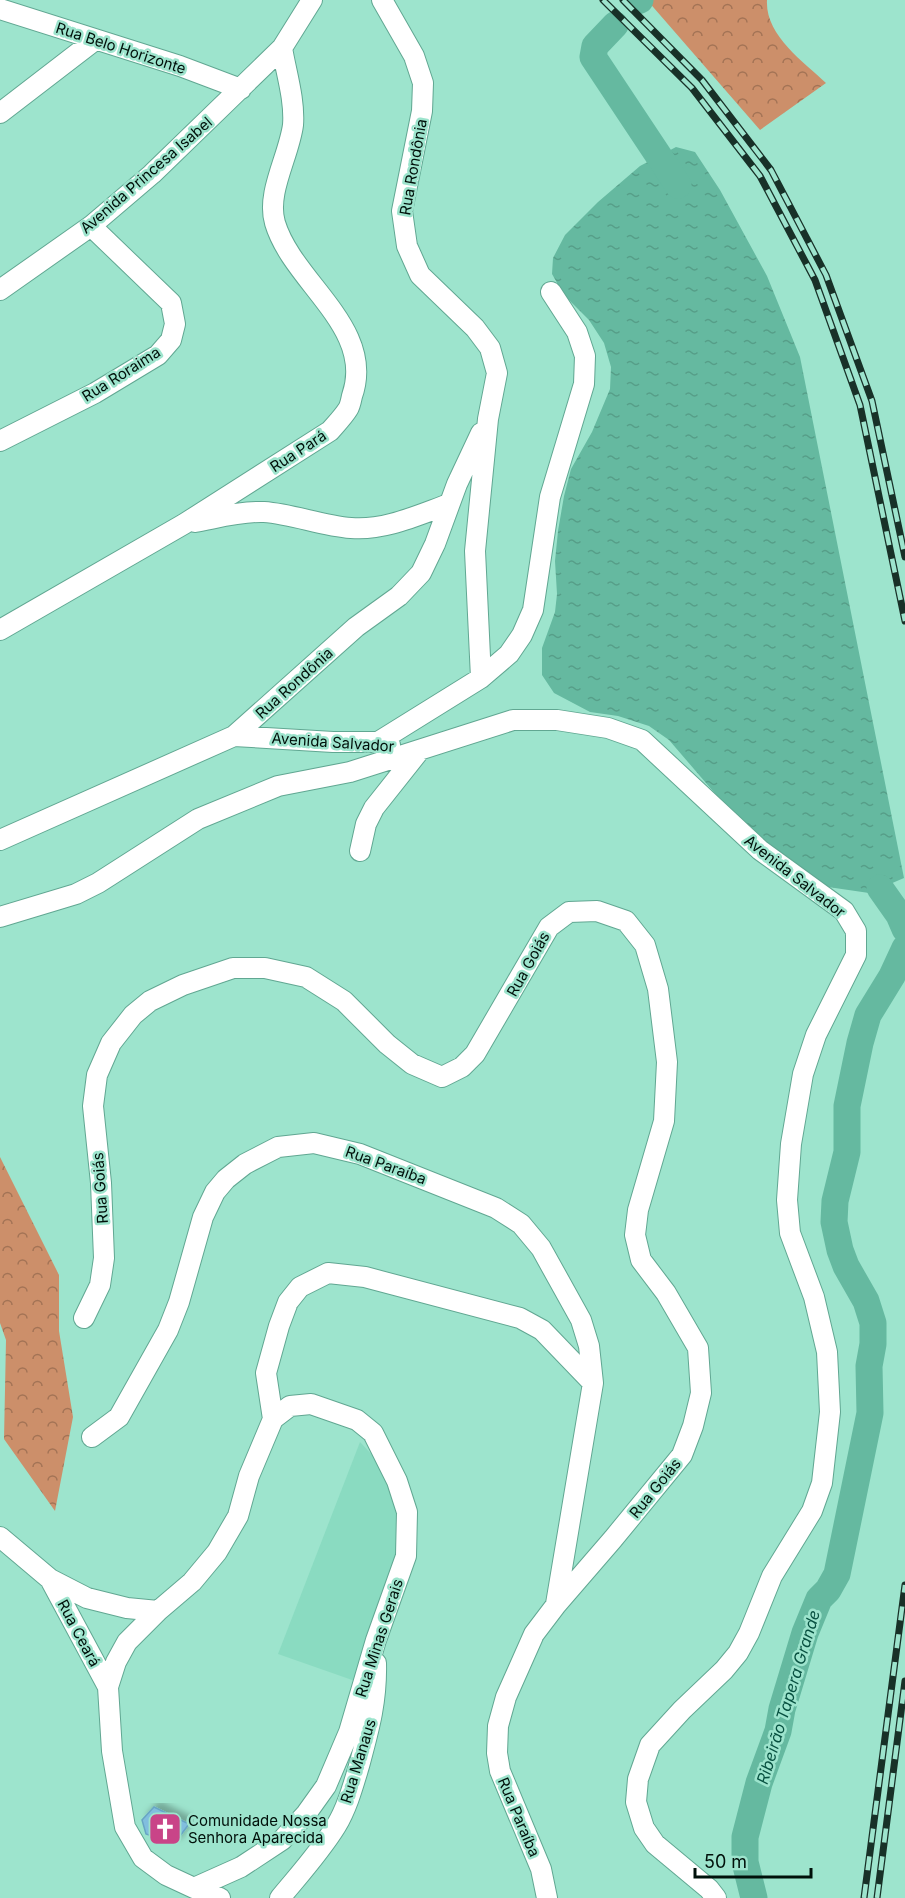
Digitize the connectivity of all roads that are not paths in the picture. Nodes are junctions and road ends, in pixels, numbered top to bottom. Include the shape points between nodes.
1 (312, 0) edge
2 (382, 0) edge
3 (0, 9) edge
4 (95, 40) junction
5 (282, 48) junction
6 (241, 89) junction
7 (0, 113) edge
8 (91, 226) junction
9 (0, 290) edge
10 (551, 292) dead end
11 (488, 419) junction
12 (0, 441) edge
13 (449, 504) junction
14 (184, 525) junction
15 (0, 630) edge
16 (481, 678) junction
17 (234, 735) junction
18 (378, 742) junction
19 (420, 750) junction
20 (0, 840) edge
21 (360, 851) dead end
22 (0, 917) edge
23 (84, 1318) dead end
24 (593, 1383) junction
25 (273, 1419) junction
26 (92, 1437) dead end
27 (0, 1537) edge
28 (50, 1579) junction
29 (556, 1605) junction
30 (158, 1611) junction
31 (376, 1640) junction
32 (108, 1687) junction
33 (194, 1888) junction
34 (220, 1898) edge
35 (280, 1898) edge
36 (547, 1898) edge
37 (716, 1898) edge

1 - 5 street
2 - 11 street, Rua Rondônia via 414,56 423,83 422,111 402,211 407,246 420,274 490,348 496,373
3 - 4 street, Rua Belo Horizonte
4 - 6 street, Rua Belo Horizonte
4 - 7 street
5 - 6 street, Avenida Princesa Isabel
5 - 14 street, Rua Pará via 293,122 276,186 274,222 285,247 349,336 357,383 348,409 330,431
6 - 8 street, Avenida Princesa Isabel
8 - 9 street, Avenida Princesa Isabel
8 - 12 street, Rua Roraima via 171,303 175,324 171,340 158,355 95,393
10 - 16 street via 577,332 585,356 584,384 550,497 533,610 509,654
11 - 13 street, Rua Rondônia
11 - 16 street, Rua Rondônia via 475,551
13 - 14 street via 375,527 352,528 263,512
13 - 17 street, Rua Rondônia via 421,573
14 - 15 street, Rua Pará
16 - 18 street
17 - 18 street, Avenida Salvador
17 - 20 street, Rua Rondônia
18 - 19 street, Avenida Salvador
19 - 21 street via 374,808
19 - 22 street via 350,772 278,786 235,803 198,819 98,884
19 - 37 street, Avenida Salvador via 513,720 557,720 608,728 642,740 760,850 844,911 856,931 856,955 816,1035 803,1074 791,1144 787,1200 790,1233 814,1297 827,1352 830,1412 822,1483 812,1511 772,1576 738,1653 650,1745 638,1779 636,1802 644,1828 655,1844
23 - 29 street, Rua Goiás via 100,1285 104,1258 93,1106 97,1075 111,1043 150,1001 233,968 265,968 306,977 344,1001 412,1064 442,1077 462,1067 475,1054 549,927 569,912 597,911 626,921 645,945 658,988 667,1062 664,1121 638,1210 635,1235 641,1260 666,1293 698,1348 701,1393 682,1455
24 - 25 street via 542,1330 520,1317 365,1277 328,1273 300,1287 288,1302 266,1373
24 - 26 street, Rua Paraíba via 581,1320 541,1248 521,1224 496,1208 360,1154 314,1143 278,1147 245,1164 215,1192 203,1217 168,1330 119,1417
24 - 29 street, Rua Paraíba
25 - 30 street via 249,1476 238,1516 217,1552 192,1582
25 - 31 street, Rua Minas Gerais via 290,1406 311,1404 357,1420 374,1433 381,1446 406,1512 406,1556
27 - 28 street
28 - 30 street via 99,1602
28 - 32 street, Rua Ceará
29 - 36 street, Rua Paraíba via 534,1634 506,1697 498,1726 497,1753 500,1771 541,1869
30 - 32 street via 127,1642
31 - 33 street, Rua Minas Gerais via 349,1732 326,1786 306,1814 282,1840 242,1867
31 - 35 street, Rua Manaus via 373,1717 353,1789 338,1824
32 - 33 street via 112,1751 125,1827 143,1858
33 - 34 street

